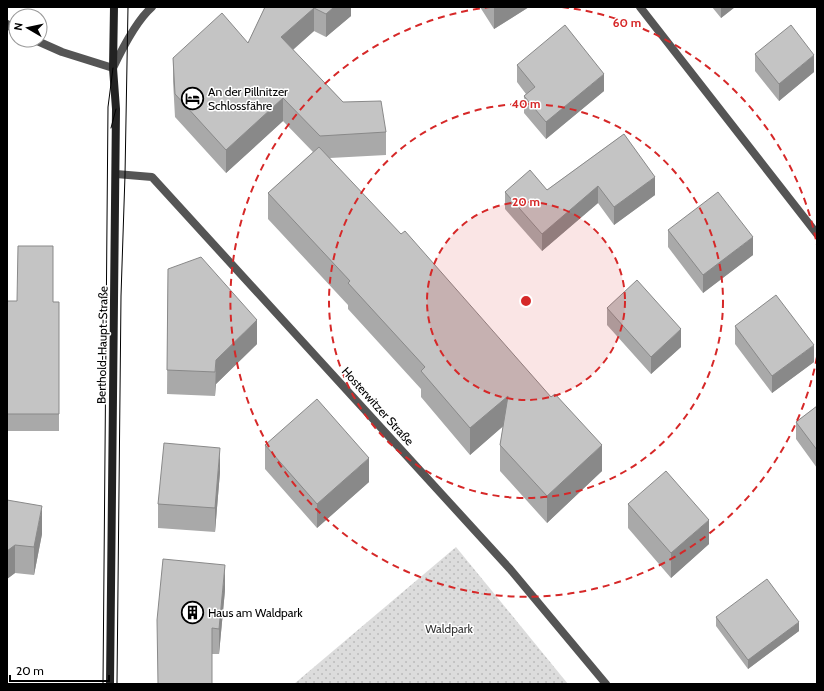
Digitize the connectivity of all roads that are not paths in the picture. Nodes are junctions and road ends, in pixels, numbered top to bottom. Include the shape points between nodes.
1 (114, 7) edge
2 (152, 7) edge
3 (640, 7) edge
4 (48, 46) edge
5 (114, 68) junction
6 (116, 174) junction
7 (817, 234) edge
8 (110, 684) edge
9 (606, 684) edge

1 - 5 street, Berthold-Haupt-Straße
2 - 5 street via 128,39
3 - 7 street
4 - 5 street
5 - 6 street, Berthold-Haupt-Straße
6 - 8 street, Berthold-Haupt-Straße
6 - 9 street, Hosterwitzer Straße via 152,177 156,180 510,568

